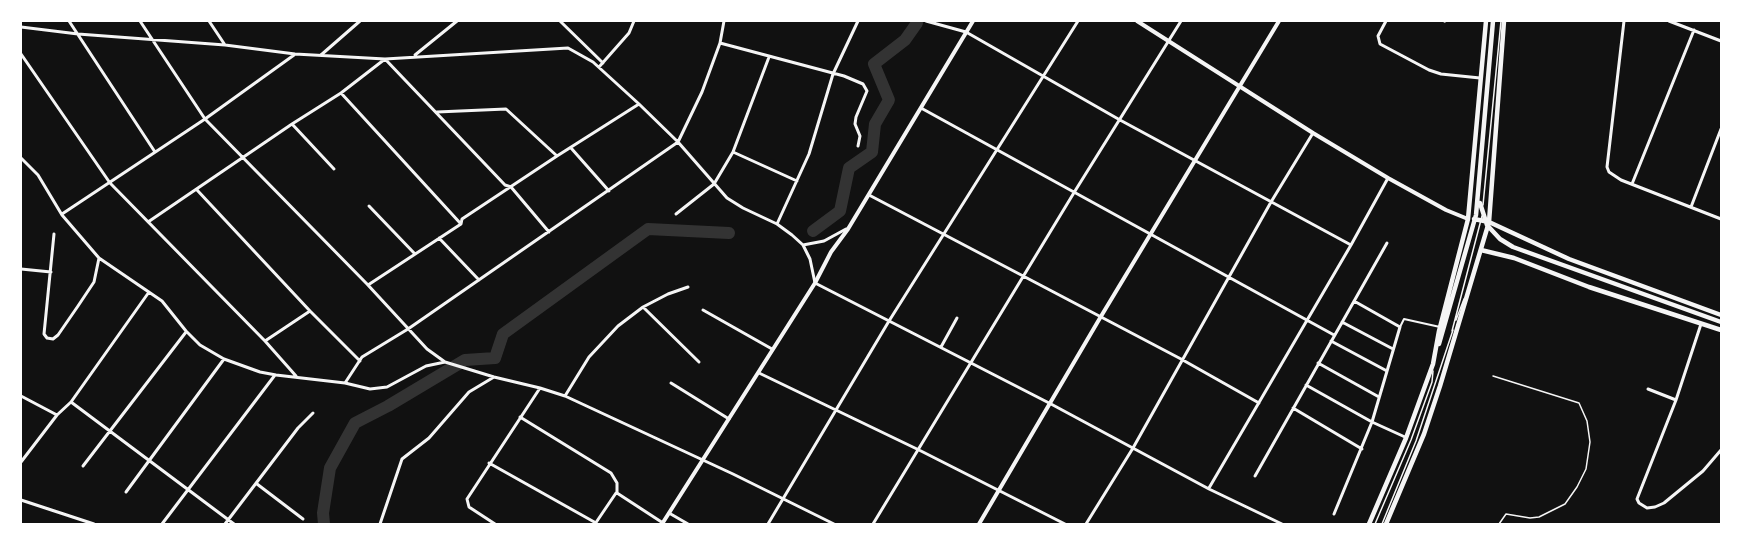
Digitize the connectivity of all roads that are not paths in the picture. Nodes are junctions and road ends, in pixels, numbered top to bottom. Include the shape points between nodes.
1 (69, 21) edge
2 (140, 21) edge
3 (209, 21) edge
4 (360, 21) edge
5 (457, 21) edge
6 (560, 21) edge
7 (634, 21) edge
8 (724, 21) edge
9 (858, 21) edge
10 (926, 21) edge
11 (973, 21) edge
12 (1078, 21) edge
13 (1137, 21) edge
14 (1181, 21) edge
15 (1279, 21) edge
16 (1386, 21) edge
17 (1486, 21) edge
18 (1493, 21) edge
19 (1502, 21) edge
20 (1624, 21) edge
21 (1669, 21) edge
22 (21, 27) edge
23 (1694, 30) junction
24 (966, 32) junction
25 (78, 34) junction
26 (152, 39) junction
27 (1169, 41) junction
28 (1721, 41) edge
29 (720, 43) junction
30 (225, 45) junction
31 (21, 54) edge
32 (295, 54) junction
33 (321, 55) junction
34 (414, 56) junction
35 (769, 57) junction
36 (385, 58) junction
37 (603, 63) junction
38 (599, 67) junction
39 (833, 74) junction
40 (1042, 77) junction
41 (1480, 78) junction
42 (1239, 86) junction
43 (341, 93) junction
44 (639, 104) junction
45 (921, 108) junction
46 (436, 112) junction
47 (205, 119) junction
48 (1120, 120) junction
49 (292, 124) junction
50 (1721, 129) edge
51 (1313, 133) junction
52 (678, 142) junction
53 (858, 146) dead end
54 (572, 148) junction
55 (998, 149) junction
56 (155, 152) junction
57 (733, 152) junction
58 (557, 156) junction
59 (243, 157) junction
60 (21, 158) edge
61 (1194, 161) junction
62 (334, 169) dead end
63 (1388, 178) junction
64 (797, 181) junction
65 (110, 183) junction
66 (714, 184) junction
67 (1632, 184) junction
68 (511, 188) junction
69 (196, 190) junction
70 (609, 191) junction
71 (1075, 191) junction
72 (868, 195) junction
73 (1479, 195) junction
74 (1271, 202) junction
75 (369, 206) dead end
76 (1691, 207) junction
77 (676, 214) dead end
78 (62, 215) junction
79 (1468, 219) junction
80 (1721, 219) edge
81 (1482, 221) junction
82 (148, 222) junction
83 (1489, 222) junction
84 (461, 224) junction
85 (777, 224) junction
86 (848, 229) junction
87 (549, 232) junction
88 (54, 234) dead end
89 (944, 234) junction
90 (1151, 234) junction
91 (439, 238) junction
92 (1387, 243) dead end
93 (1352, 244) junction
94 (803, 245) junction
95 (1481, 250) junction
96 (416, 254) junction
97 (99, 258) junction
98 (21, 269) edge
99 (51, 272) junction
100 (1024, 276) junction
101 (1229, 277) junction
102 (479, 280) junction
103 (815, 283) junction
104 (368, 285) junction
105 (688, 287) dead end
106 (149, 292) junction
107 (1354, 302) junction
108 (643, 307) junction
109 (703, 310) dead end
110 (310, 311) junction
111 (1721, 315) edge
112 (957, 318) dead end
113 (1100, 318) junction
114 (1306, 320) junction
115 (889, 321) junction
116 (1342, 322) junction
117 (1721, 322) edge
118 (1701, 324) junction
119 (1400, 327) junction
120 (1440, 327) junction
121 (408, 329) junction
122 (1721, 330) edge
123 (1452, 331) junction
124 (186, 332) junction
125 (1334, 335) junction
126 (265, 341) junction
127 (1331, 341) junction
128 (941, 347) junction
129 (772, 349) junction
130 (1394, 350) junction
131 (224, 359) junction
132 (1181, 359) junction
133 (360, 361) junction
134 (445, 362) junction
135 (699, 362) dead end
136 (971, 362) junction
137 (1318, 363) junction
138 (1433, 363) junction
139 (1387, 371) junction
140 (757, 372) junction
141 (276, 375) junction
142 (296, 376) junction
143 (1493, 376) dead end
144 (494, 377) junction
145 (671, 382) dead end
146 (345, 383) junction
147 (1306, 385) junction
148 (540, 388) junction
149 (1648, 389) dead end
150 (21, 396) edge
151 (565, 396) junction
152 (1379, 397) junction
153 (1676, 400) junction
154 (71, 402) junction
155 (1259, 403) junction
156 (1051, 404) junction
157 (1293, 408) junction
158 (835, 410) junction
159 (313, 413) dead end
160 (57, 416) junction
161 (520, 417) junction
162 (729, 418) junction
163 (1372, 422) junction
164 (111, 432) junction
165 (1406, 438) junction
166 (1133, 448) junction
167 (1362, 449) junction
168 (919, 450) junction
169 (1721, 450) edge
170 (702, 460) junction
171 (150, 461) junction
172 (21, 462) edge
173 (489, 464) junction
174 (83, 466) dead end
175 (1254, 476) dead end
176 (257, 484) junction
177 (190, 489) junction
178 (1209, 489) junction
179 (999, 490) junction
180 (126, 492) dead end
181 (616, 493) junction
182 (784, 498) junction
183 (21, 500) edge
184 (669, 513) junction
185 (1334, 514) dead end
186 (228, 519) junction
187 (303, 519) dead end
188 (663, 523) edge
189 (94, 524) edge
190 (162, 524) edge
191 (225, 524) edge
192 (234, 524) edge
193 (380, 524) edge
194 (495, 524) edge
195 (595, 524) edge
196 (688, 524) edge
197 (768, 524) edge
198 (834, 524) edge
199 (873, 524) edge
200 (979, 524) edge
201 (1065, 524) edge
202 (1086, 524) edge
203 (1282, 524) edge
204 (1369, 524) edge
205 (1376, 524) edge
206 (1384, 524) edge
207 (1499, 524) edge

1 - 25 street
2 - 26 street
3 - 30 street
4 - 33 street
5 - 34 street
6 - 37 street
7 - 37 street via 629,33
8 - 29 street
9 - 39 street
10 - 24 street
11 - 24 street
12 - 40 street
13 - 27 street
14 - 27 street
15 - 42 street
16 - 41 street via 1378,36 1380,44 1429,70
17 - 41 main road
18 - 73 main road
19 - 81 lane
19 - 83 main road
20 - 67 street via 1607,167 1614,177
21 - 23 street
22 - 25 street
23 - 28 street
23 - 67 street
24 - 40 street
24 - 45 street
25 - 26 street
25 - 56 street
26 - 30 street
26 - 47 street
27 - 42 street
27 - 48 street
29 - 35 street
29 - 52 street
30 - 32 street
31 - 65 street
32 - 33 street
32 - 47 street
33 - 36 street
34 - 36 street
34 - 38 street via 567,48
35 - 39 street
35 - 57 street
36 - 43 street
36 - 46 street
37 - 38 street
38 - 44 street
39 - 53 street via 866,87 855,124 860,136
39 - 64 street
40 - 48 street
40 - 55 street
41 - 79 main road
42 - 51 street
42 - 61 street
43 - 49 street
43 - 84 street
44 - 52 street
44 - 54 street
45 - 55 street
45 - 72 street
46 - 58 street via 506,110
46 - 68 street
47 - 56 street
47 - 59 street
48 - 61 street
48 - 71 street
49 - 59 street
49 - 62 street
50 - 76 street
51 - 63 street
51 - 74 street
52 - 66 street
52 - 70 street
54 - 58 street
54 - 70 street
55 - 71 street
55 - 89 street
56 - 65 street
57 - 64 street
57 - 66 street
58 - 68 street
59 - 69 street
59 - 104 street
60 - 78 street via 38,175
61 - 74 street
61 - 90 street
63 - 79 street
63 - 93 street
64 - 85 street
65 - 78 street
65 - 82 street
66 - 77 street
66 - 85 street via 727,198
67 - 76 street
68 - 84 street via 462,219
68 - 87 street
69 - 82 street
69 - 110 street
70 - 87 street
71 - 90 street
71 - 100 street
72 - 86 street
72 - 89 street
73 - 117 main road via 1487,225 1513,247
73 - 138 main road via 1475,224
74 - 93 street
74 - 101 street
75 - 96 street
76 - 80 street
78 - 97 street
79 - 81 main road
79 - 120 main road
81 - 83 main road
81 - 123 lane
82 - 126 street
83 - 95 main road
83 - 111 main road via 1569,259
84 - 91 street
85 - 94 street
86 - 94 street via 824,241
86 - 103 street
87 - 102 street
88 - 99 street
89 - 100 street
89 - 115 street
90 - 101 street
90 - 113 street
91 - 96 street
91 - 102 street
92 - 107 street
93 - 114 street
94 - 103 street
95 - 118 main road
95 - 123 lane
95 - 206 main road via 1424,434
96 - 104 street
97 - 99 street via 94,282 58,335 49,339 44,334
97 - 106 street
98 - 99 street
100 - 113 street
100 - 136 street
101 - 114 street
101 - 132 street
102 - 121 street
103 - 115 street
103 - 129 street
104 - 121 street
105 - 108 street
106 - 124 street via 167,307
106 - 154 street
107 - 116 street
107 - 119 street
108 - 135 street
108 - 151 street via 618,326 589,357
109 - 129 street
110 - 126 street
110 - 133 street
112 - 128 street
113 - 132 street
113 - 156 street
114 - 125 street
114 - 155 street
115 - 128 street
115 - 158 street
116 - 125 street
116 - 130 street
118 - 122 main road
118 - 153 street
119 - 120 street via 1404,319
119 - 130 street
120 - 138 main road
121 - 133 street
121 - 134 street via 427,350
123 - 206 lane
124 - 131 street
124 - 164 street
125 - 127 street
126 - 142 street
127 - 137 street
127 - 139 street
128 - 136 street
129 - 140 street
130 - 139 street
131 - 141 street
131 - 171 street
132 - 155 street
132 - 166 street
133 - 146 street
134 - 144 street
134 - 146 street via 426,366 378,389
136 - 156 street
136 - 168 street
137 - 147 street
137 - 152 street
138 - 165 main road
138 - 205 lane via 1432,382
139 - 152 street
140 - 158 street
140 - 162 street
141 - 142 street
141 - 177 street
142 - 146 street
143 - 207 lane via 1580,403 1590,442 1586,469 1565,504 1539,517 1506,514
144 - 148 street
144 - 193 street via 469,392 429,438 402,459
145 - 162 street
147 - 157 street
147 - 163 street
148 - 151 street
148 - 161 street
149 - 153 street
150 - 160 street
151 - 170 street
152 - 163 street
153 - 169 street via 1637,499 1639,503 1647,508 1664,503 1703,471
154 - 160 street
154 - 164 street
155 - 178 street
156 - 166 street
156 - 179 street
157 - 167 street
157 - 175 street
158 - 168 street
158 - 182 street
159 - 176 street
160 - 172 street
161 - 173 street
161 - 181 street via 611,473 617,483
162 - 170 street
163 - 165 street
163 - 167 street
164 - 171 street
164 - 174 street
165 - 204 main road
166 - 178 street
166 - 202 street
167 - 185 street
168 - 179 street
168 - 199 street
170 - 182 street
170 - 184 street
171 - 177 street
171 - 180 street
173 - 194 street via 467,503
173 - 195 street
176 - 186 street
176 - 187 street
177 - 186 street
177 - 190 street
178 - 203 street
179 - 200 street
179 - 201 street
181 - 188 street
181 - 195 street
182 - 197 street
182 - 198 street
183 - 189 street
184 - 188 street
184 - 196 street
186 - 191 street
186 - 192 street

